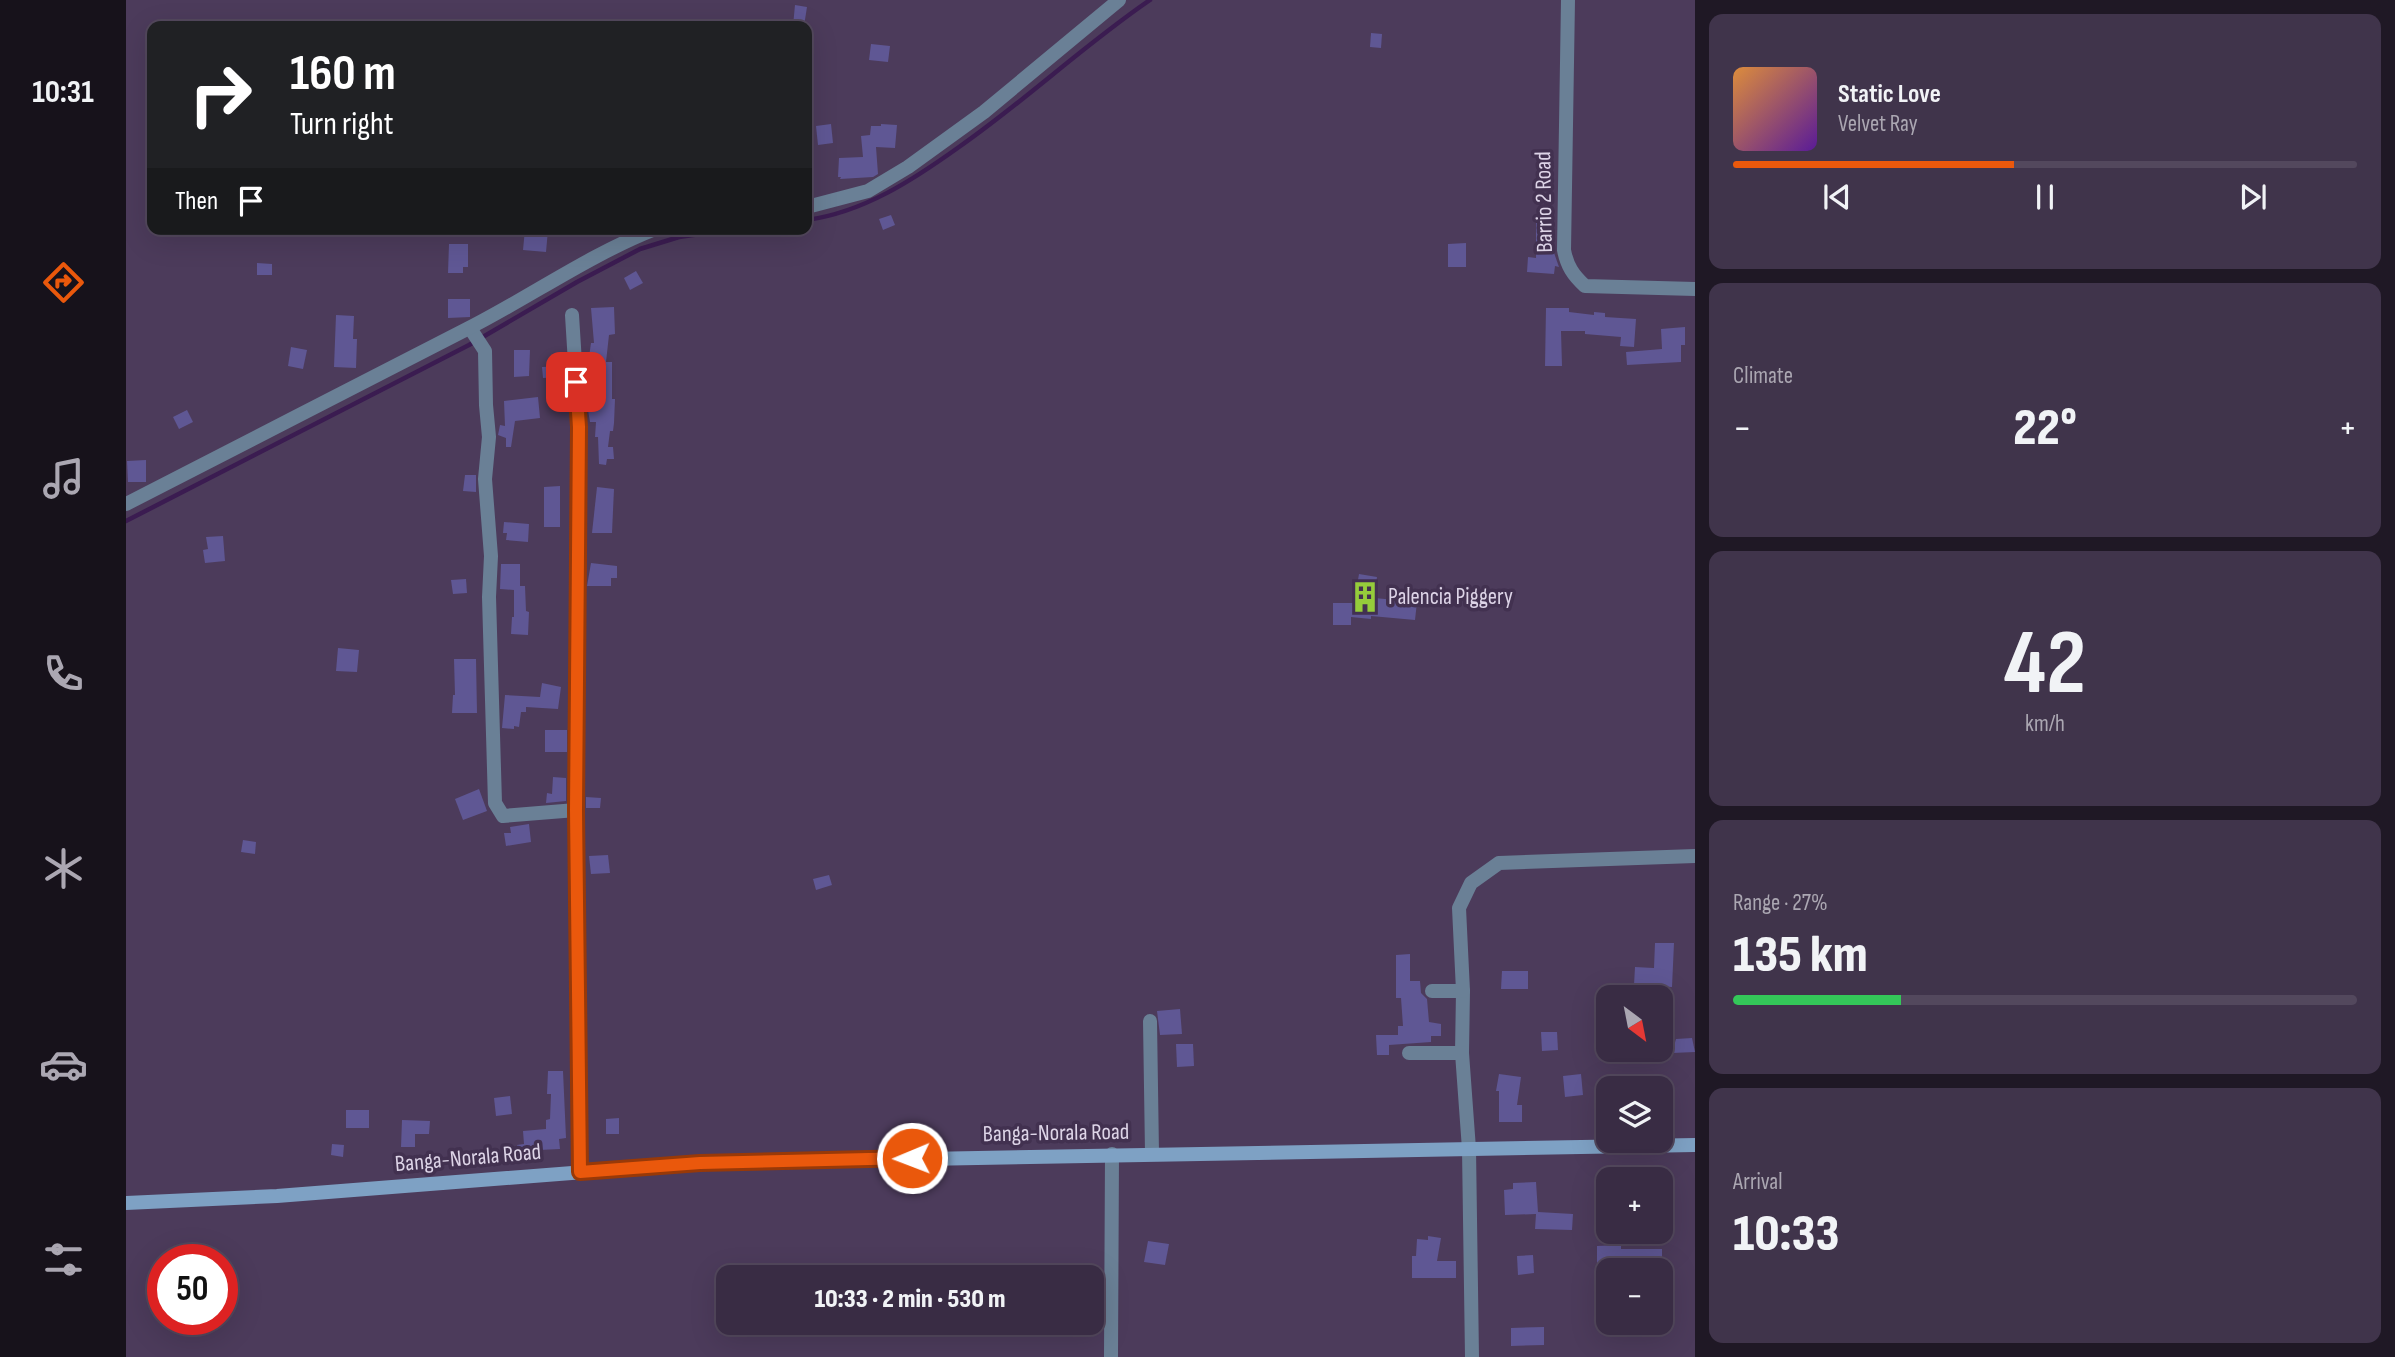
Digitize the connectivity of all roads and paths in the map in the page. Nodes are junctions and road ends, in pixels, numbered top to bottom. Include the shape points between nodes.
1 (1119, 0) edge
2 (1568, 0) edge
3 (812, 206) edge
4 (641, 235) edge
5 (1695, 289) edge
6 (572, 315) dead end
7 (470, 328) junction
8 (126, 504) edge
9 (576, 810) junction
10 (1695, 856) edge
11 (1432, 991) dead end
12 (1463, 991) junction
13 (1150, 1021) dead end
14 (1409, 1053) dead end
15 (1462, 1053) junction
16 (1695, 1145) edge
17 (1469, 1149) junction
18 (1152, 1153) junction
19 (1112, 1154) junction
20 (580, 1172) junction
21 (126, 1203) edge
22 (1111, 1357) edge
23 (1472, 1357) edge

1 - 3 street via 984,112 908,167 868,191
2 - 5 street, Barrio 2 Road via 1566,260 1585,286
4 - 7 street
6 - 9 street via 579,427
7 - 8 street
7 - 9 street via 485,351 495,803 503,816
9 - 20 street
10 - 12 street via 1499,863 1471,883 1458,908
11 - 12 street
12 - 15 street
13 - 18 street
14 - 15 street
15 - 17 street
16 - 17 main road, Banga-Norala Road
17 - 18 main road, Banga-Norala Road
17 - 23 street
18 - 19 main road, Banga-Norala Road
19 - 20 main road, Banga-Norala Road via 700,1163
19 - 22 street
20 - 21 main road, Banga-Norala Road

